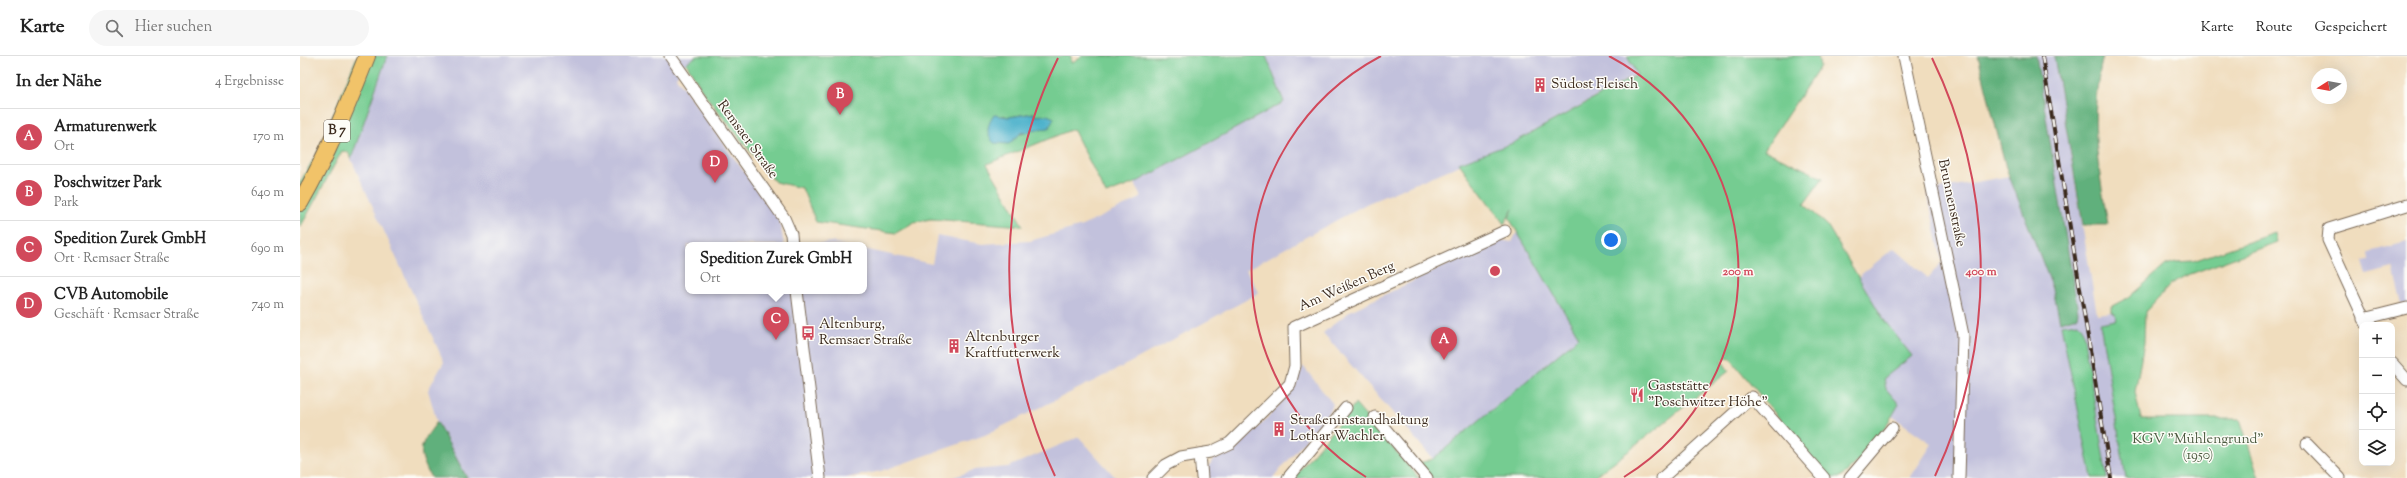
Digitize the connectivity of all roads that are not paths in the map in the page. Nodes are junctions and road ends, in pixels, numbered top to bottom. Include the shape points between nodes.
1 (367, 56) edge
2 (670, 56) edge
3 (1904, 56) edge
4 (300, 203) edge
5 (2407, 205) edge
6 (1505, 231) dead end
7 (791, 242) edge
8 (797, 294) edge
9 (2407, 308) edge
10 (2365, 322) edge
11 (2395, 366) edge
12 (2407, 380) edge
13 (1346, 408) dead end
14 (1374, 417) dead end
15 (1892, 428) dead end
16 (2307, 444) dead end
17 (1200, 454) junction
18 (820, 478) edge
19 (1153, 478) edge
20 (1202, 478) edge
21 (1288, 478) edge
22 (1427, 478) edge
23 (1662, 478) edge
24 (1824, 478) edge
25 (1850, 478) edge
26 (1960, 478) edge
27 (2340, 478) edge

1 - 4 highway, B 7 via 344,115
2 - 7 street, Remsaer Straße via 784,218
3 - 26 street, Brunnenstraße via 1963,335
5 - 10 street via 2329,229 2328,240
6 - 17 street, Am Weißen Berg via 1294,327 1295,366 1290,384 1230,443
8 - 18 street
9 - 10 street
11 - 12 street
13 - 21 street
14 - 22 street
15 - 25 street
16 - 27 street
17 - 19 street, Am Weißen Berg via 1166,465
17 - 20 street
23 - 24 street via 1752,397

